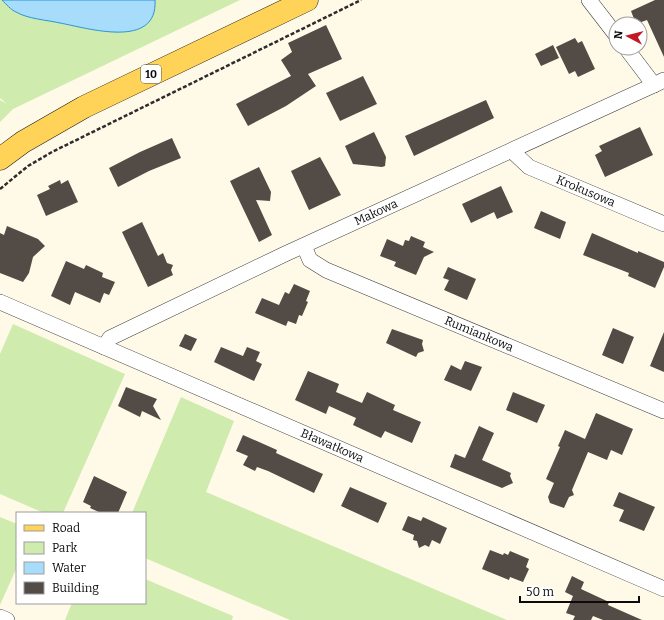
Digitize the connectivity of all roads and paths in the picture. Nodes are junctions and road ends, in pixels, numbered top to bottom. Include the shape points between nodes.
1 (307, 0) edge
2 (361, 0) edge
3 (589, 0) edge
4 (608, 25) edge
5 (634, 56) edge
6 (659, 82) edge
7 (512, 151) junction
8 (0, 159) edge
9 (0, 189) edge
10 (664, 224) edge
11 (304, 246) junction
12 (0, 302) edge
13 (104, 347) junction
14 (664, 411) edge
15 (664, 589) edge
16 (0, 617) edge
17 (7, 620) edge

1 - 8 main road, 10 via 84,107 23,142
2 - 9 path via 52,152 28,166
3 - 4 street
5 - 6 street, Makowa
6 - 7 street, Makowa
7 - 10 street, Krokusowa via 529,167
7 - 11 street, Makowa
11 - 13 street, Makowa via 110,338
11 - 14 street, Rumiankowa via 310,260 326,270
12 - 13 street, Bławatkowa
13 - 15 street, Bławatkowa
16 - 17 street

